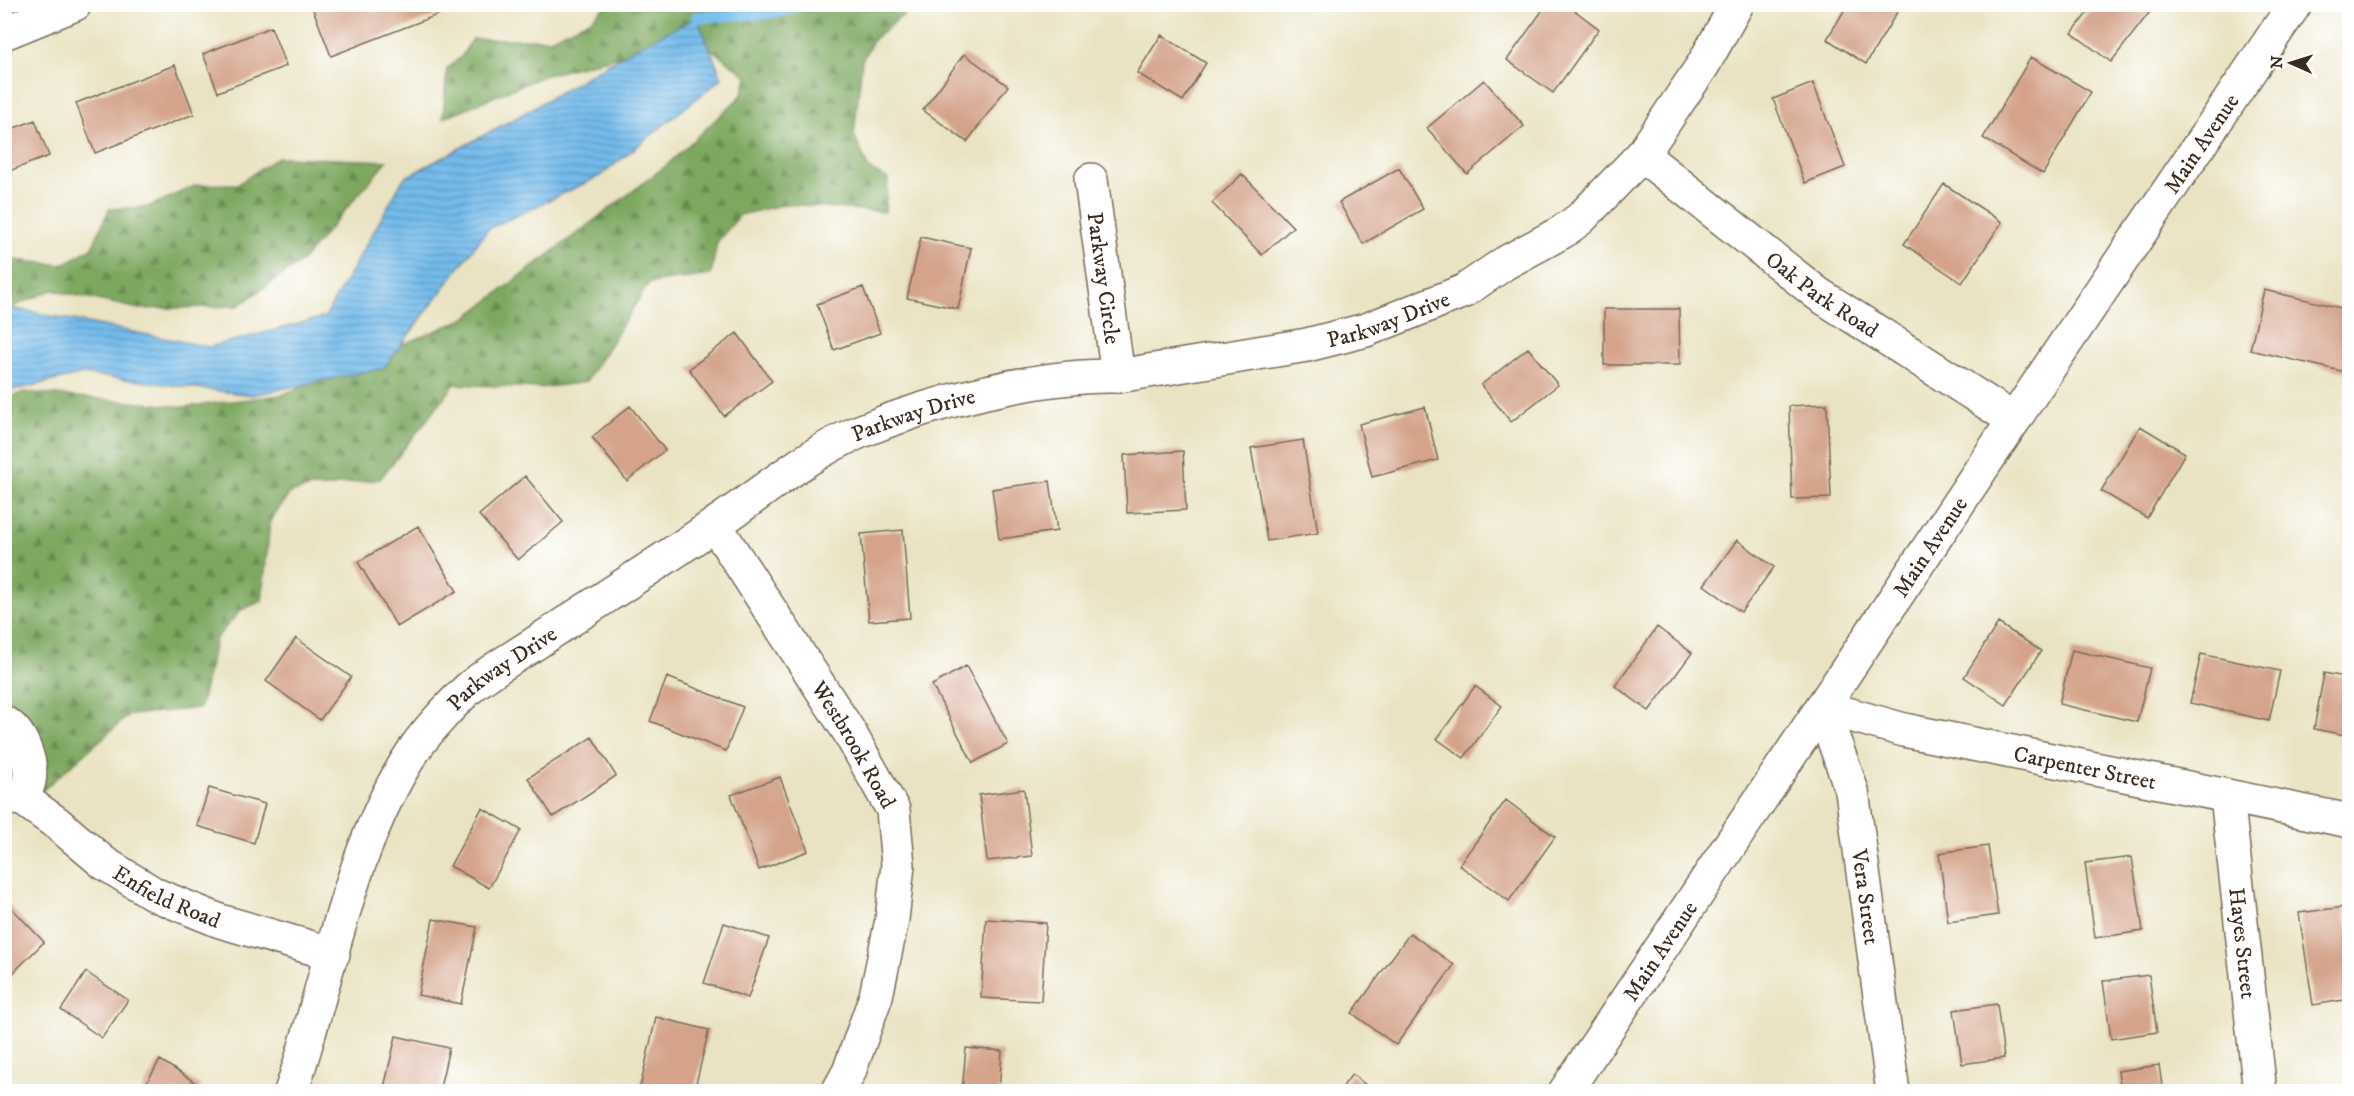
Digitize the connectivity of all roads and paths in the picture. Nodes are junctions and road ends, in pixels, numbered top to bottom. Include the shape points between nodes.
1 (75, 4) edge
2 (1737, 4) edge
3 (2295, 4) edge
4 (4, 33) edge
5 (1642, 155) junction
6 (1091, 180) dead end
7 (1118, 376) junction
8 (2014, 420) junction
9 (715, 525) junction
10 (1822, 707) junction
11 (4, 723) edge
12 (2227, 796) junction
13 (14, 798) edge
14 (2349, 821) edge
15 (333, 954) junction
16 (291, 1092) edge
17 (838, 1092) edge
18 (1564, 1092) edge
19 (1893, 1092) edge
20 (2260, 1092) edge

1 - 4 street
2 - 5 street, Parkway Drive via 1703,65
3 - 8 street, Main Avenue
5 - 7 street, Parkway Drive via 1580,219 1562,232 1464,291 1393,321 1337,340
5 - 8 street, Oak Park Road via 1818,294
6 - 7 street, Parkway Circle
7 - 9 street, Parkway Drive via 1090,375 987,392 928,407 857,433 799,465
8 - 10 street, Main Avenue
9 - 15 street, Parkway Drive via 468,689 424,738 378,813
9 - 17 street, Westbrook Road via 848,730 893,810 898,865 892,920 876,996
10 - 12 street, Carpenter Street via 1904,730
10 - 18 street, Main Avenue
10 - 19 street, Vera Street via 1852,791
11 - 13 street, Enfield Road via 18,737 28,759 30,780
12 - 14 street, Carpenter Street
12 - 20 street, Hayes Street
13 - 15 street, Enfield Road via 58,824 113,869 156,896 220,921
15 - 16 street, Parkway Drive

